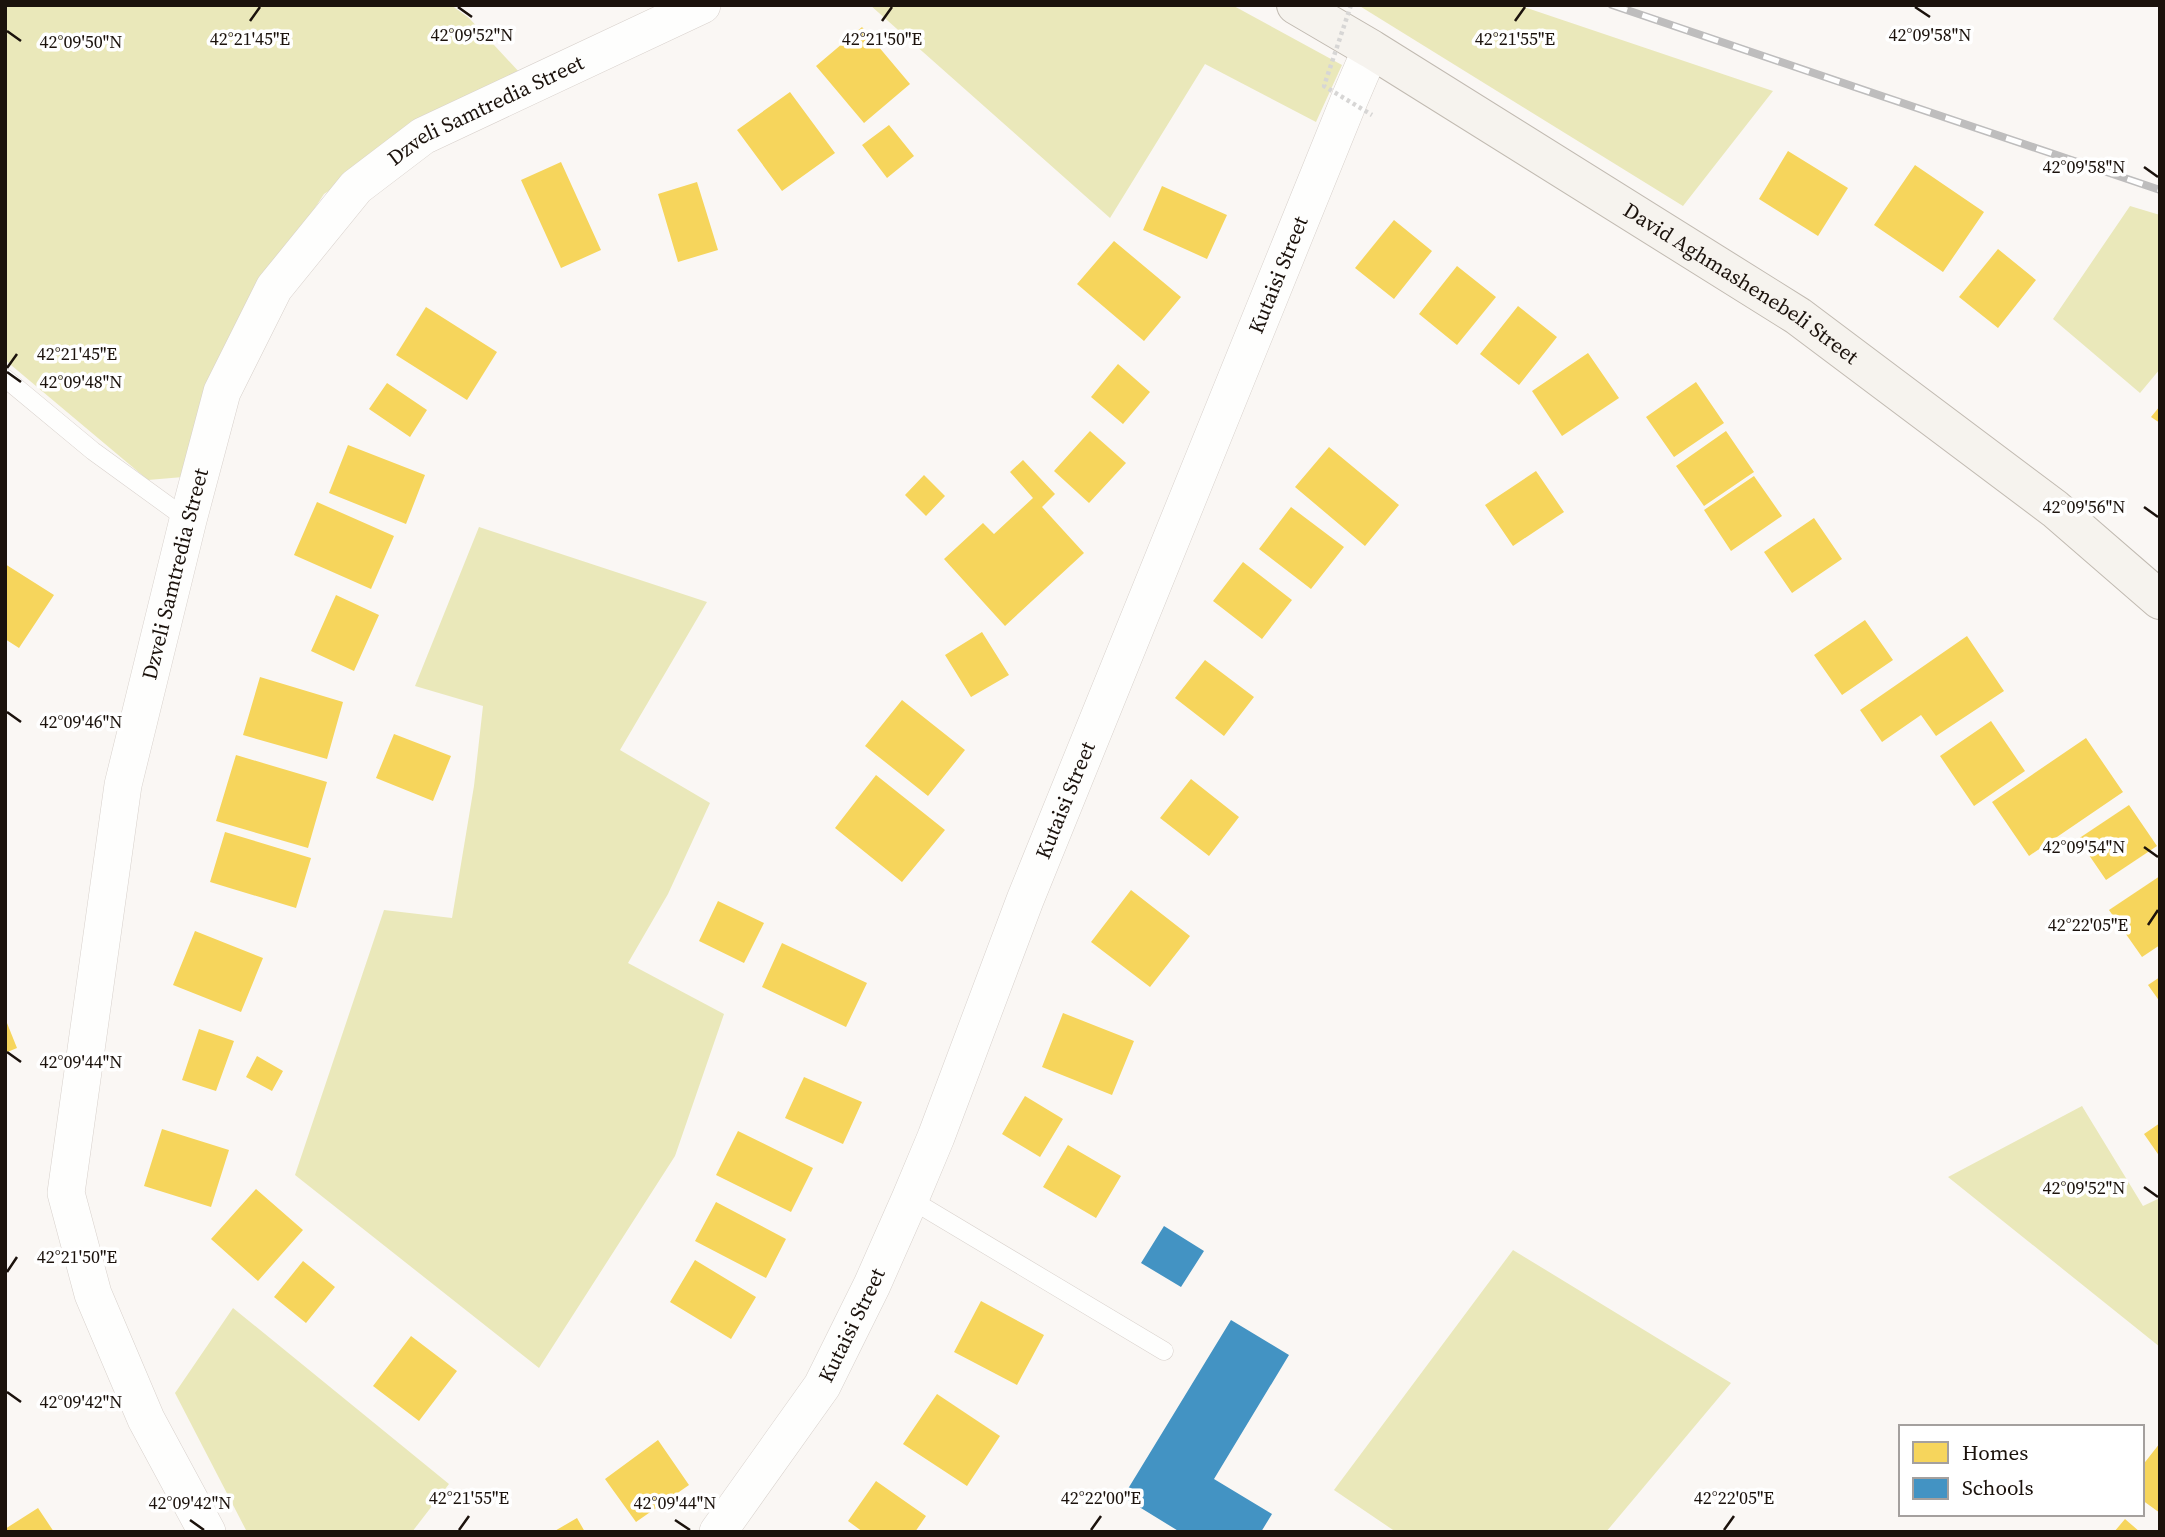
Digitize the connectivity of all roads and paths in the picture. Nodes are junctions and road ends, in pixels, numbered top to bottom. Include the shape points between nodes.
1 (702, 5) edge
2 (1296, 5) edge
3 (1351, 5) edge
4 (1371, 49) junction
5 (1372, 116) dead end
6 (5, 378) edge
7 (188, 520) junction
8 (2160, 600) edge
9 (910, 1199) junction
10 (1164, 1351) dead end
11 (207, 1532) edge
12 (718, 1532) edge

1 - 7 street, Dzveli Samtredia Street via 423,136 356,187 274,288 222,392
2 - 4 main road, David Aghmashenebeli Street
3 - 5 path, bridge via 1324,86
4 - 8 main road, David Aghmashenebeli Street via 1798,316 2055,509
4 - 9 street, Kutaisi Street via 1025,900
6 - 7 lane via 93,451
7 - 11 street, Dzveli Samtredia Street via 123,785 66,1193 93,1294 146,1419
9 - 10 lane
9 - 12 street, Kutaisi Street via 822,1386

